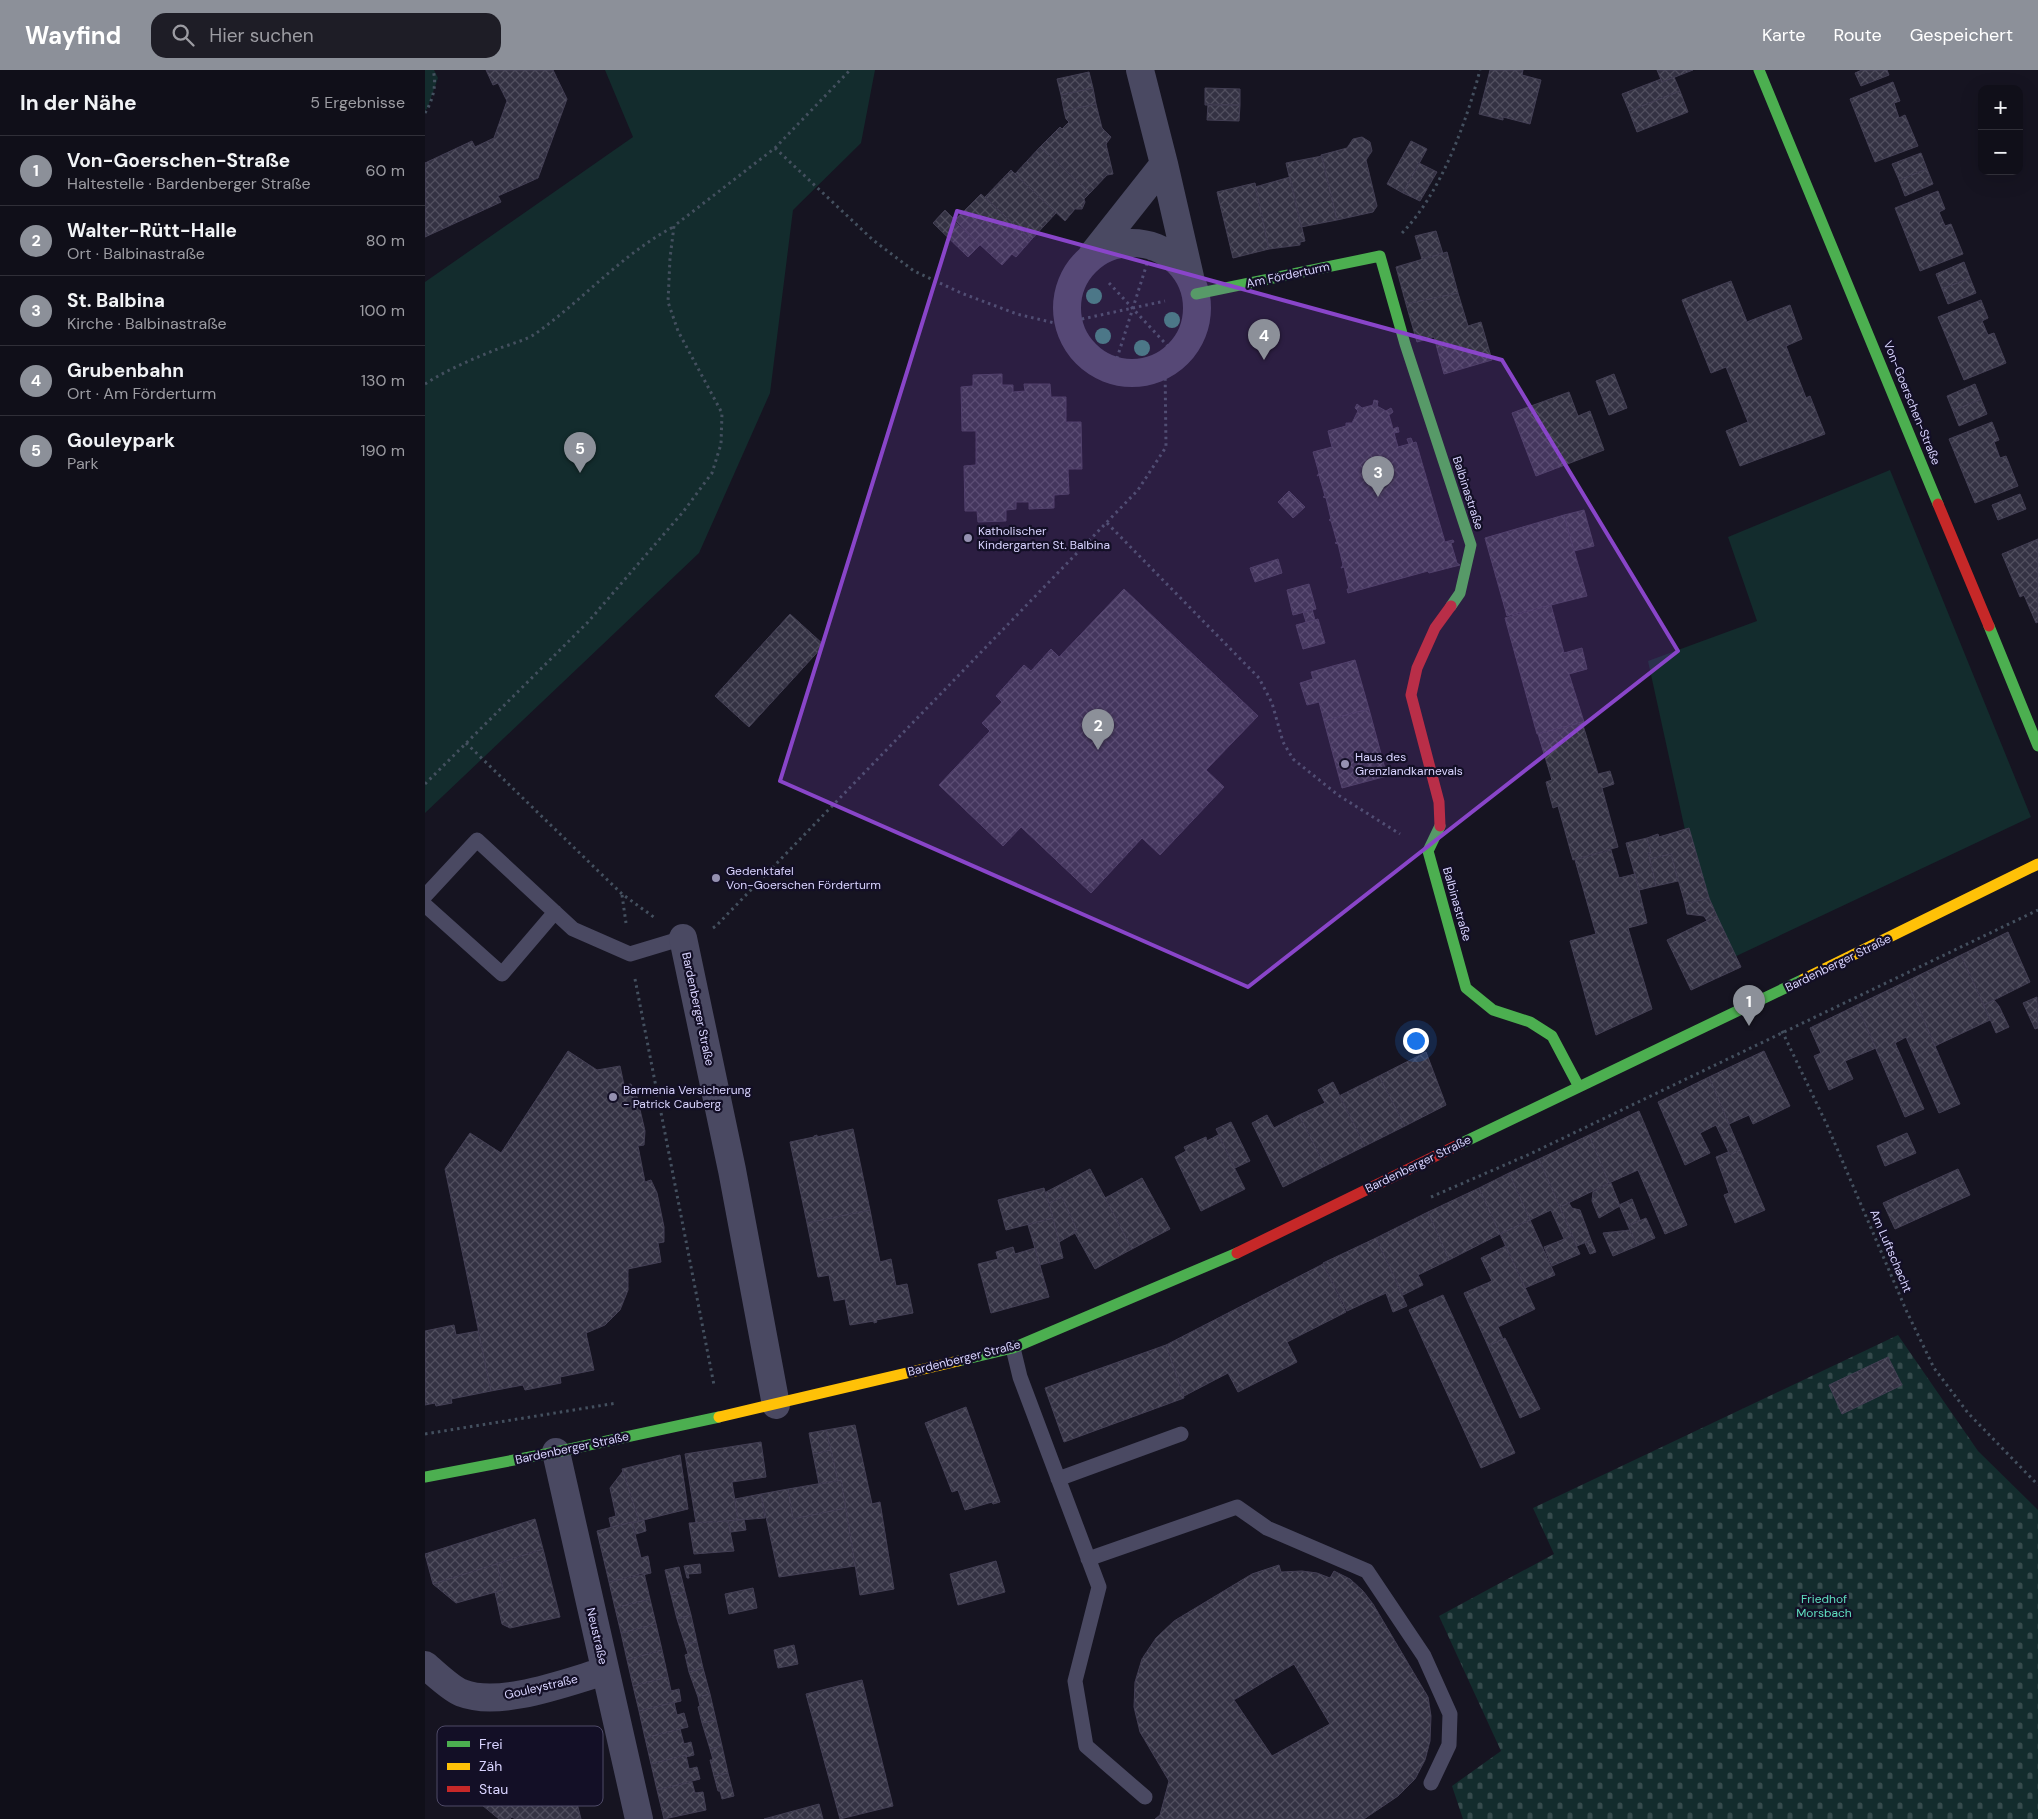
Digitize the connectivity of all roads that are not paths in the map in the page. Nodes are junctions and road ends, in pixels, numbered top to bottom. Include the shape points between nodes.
1 (1140, 70) edge
2 (1759, 70) edge
3 (1164, 164) junction
4 (1380, 256) joint
5 (1088, 260) junction
6 (1193, 286) junction
7 (2038, 746) edge
8 (2038, 864) edge
9 (425, 896) edge
10 (425, 905) edge
11 (555, 912) junction
12 (683, 938) joint
13 (1579, 1087) junction
14 (1013, 1348) junction
15 (777, 1405) junction
16 (1181, 1434) dead end
17 (556, 1452) junction
18 (425, 1477) edge
19 (1058, 1479) junction
20 (1088, 1559) junction
21 (425, 1665) edge
22 (605, 1671) junction
23 (1431, 1783) dead end
24 (1145, 1797) dead end
25 (639, 1819) edge

1 - 3 street
2 - 7 street, Von-Goerschen-Straße
3 - 5 street
3 - 6 street
4 - 6 street, Am Förderturm
4 - 13 street, Balbinastraße via 1405,344 1471,545 1460,593 1435,628 1417,668 1411,695 1439,802 1440,826 1428,851 1466,988 1493,1010 1530,1022 1552,1036
5 - 6 street via 1118,244 1153,246 1181,264
5 - 6 street via 1070,289 1067,305 1069,322 1084,352 1097,364 1113,371 1149,372 1171,360 1191,338 1197,317
8 - 13 street, Bardenberger Straße
9 - 11 lane via 477,840
10 - 11 lane via 501,974
11 - 12 lane via 573,929 631,954
12 - 15 street, Bardenberger Straße
13 - 14 street, Bardenberger Straße via 1534,1106 1226,1259
14 - 15 street, Bardenberger Straße
14 - 19 lane
15 - 17 street, Bardenberger Straße
16 - 19 lane
17 - 18 street, Bardenberger Straße
17 - 22 street, Neustraße
19 - 20 lane
20 - 23 lane via 1237,1507 1267,1528 1367,1571 1424,1656 1450,1714 1449,1745
20 - 24 lane via 1099,1587 1075,1681 1086,1746
21 - 22 street, Gouleystraße via 461,1693 489,1698 523,1694
22 - 25 street, Neustraße

